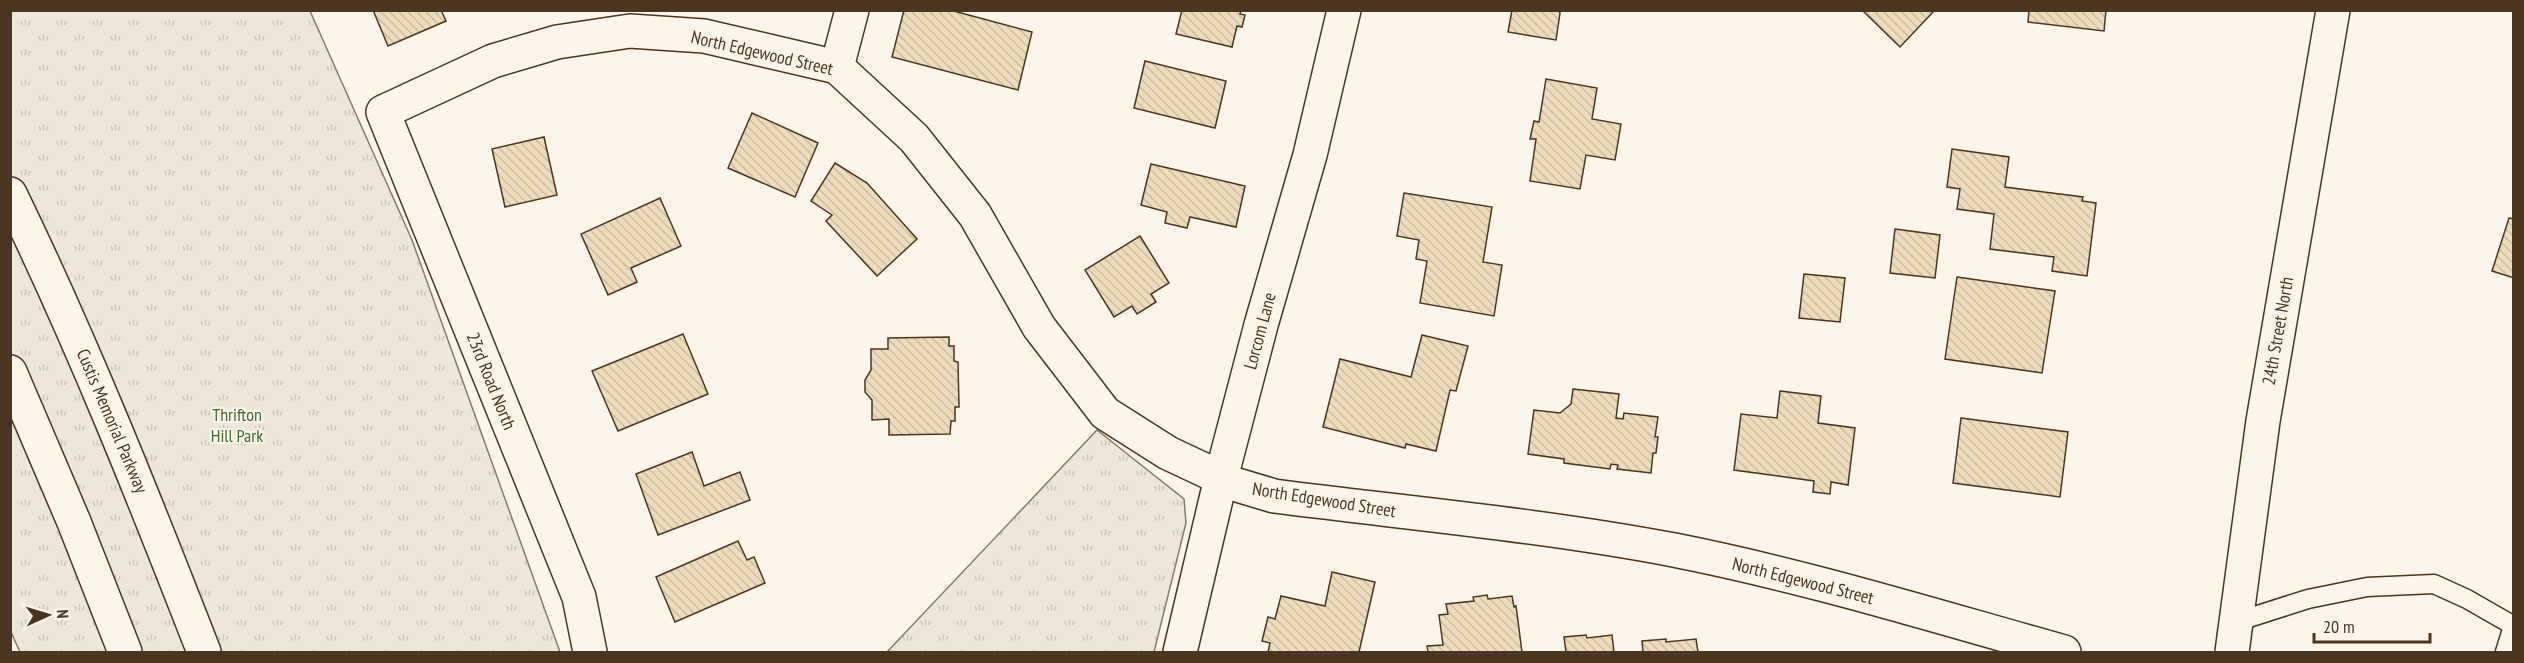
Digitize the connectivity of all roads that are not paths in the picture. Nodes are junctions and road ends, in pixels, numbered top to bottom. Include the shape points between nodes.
1 (852, 10) edge
2 (1344, 10) edge
3 (2333, 10) edge
4 (837, 67) junction
5 (383, 112) joint
6 (10, 194) edge
7 (10, 372) edge
8 (1221, 478) junction
9 (2513, 626) edge
10 (2234, 637) edge
11 (124, 652) edge
12 (204, 652) edge
13 (590, 652) edge
14 (1180, 652) edge
15 (2064, 652) edge
16 (2505, 652) edge

1 - 4 main road
2 - 8 main road, Lorcom Lane via 1310,155
3 - 10 main road, 24th Street North via 2263,421
4 - 5 main road, North Edgewood Street via 704,36 630,31 557,42 493,61
4 - 8 main road, North Edgewood Street via 914,138 975,216 1039,327 1105,413 1168,453
5 - 13 main road, 23rd Road North via 579,597
6 - 12 main road, Custis Memorial Parkway via 91,370
7 - 11 main road
8 - 14 main road, Lorcom Lane
8 - 15 main road, North Edgewood Street via 1274,496 1546,529 1705,557
9 - 10 lane via 2434,585 2367,587 2308,599
9 - 16 lane

